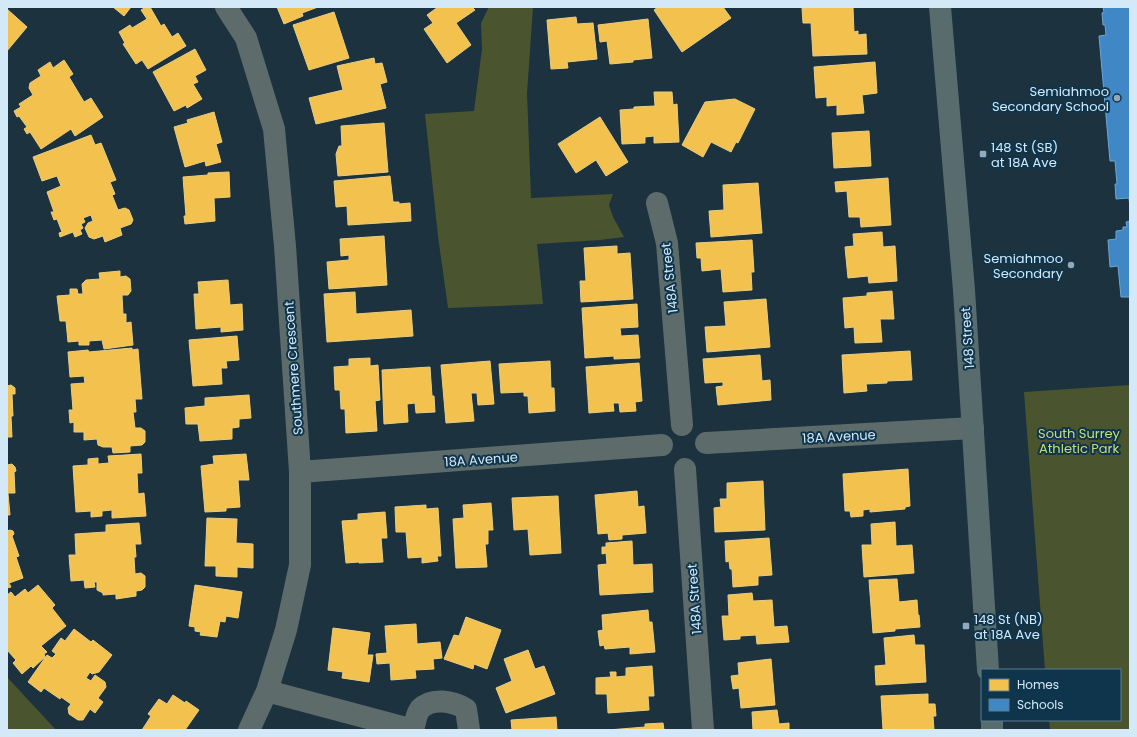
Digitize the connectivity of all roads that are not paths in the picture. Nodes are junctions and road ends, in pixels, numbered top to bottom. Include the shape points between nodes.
1 (226, 7) edge
2 (940, 7) edge
3 (657, 203) dead end
4 (682, 425) junction
5 (973, 428) junction
6 (706, 443) junction
7 (662, 445) junction
8 (685, 469) junction
9 (300, 472) junction
10 (988, 669) edge
11 (267, 691) junction
12 (249, 730) edge
13 (469, 730) edge
14 (703, 730) edge

1 - 9 street, Southmere Crescent via 246,38 274,129 285,246
2 - 5 main road, 148 Street
3 - 4 street, 148A Street via 667,243
4 - 6 street via 688,424 696,428 703,434
4 - 7 street via 670,429 664,436
5 - 6 street, 18A Avenue
5 - 10 main road, 148 Street
6 - 8 street via 701,460
7 - 8 street via 662,453 666,459 678,468
7 - 9 street, 18A Avenue
8 - 14 street, 148A Street
9 - 11 street, Southmere Crescent via 300,565 286,630
11 - 12 street, Southmere Crescent
11 - 13 street via 413,730 419,710 428,704 444,701 466,709

